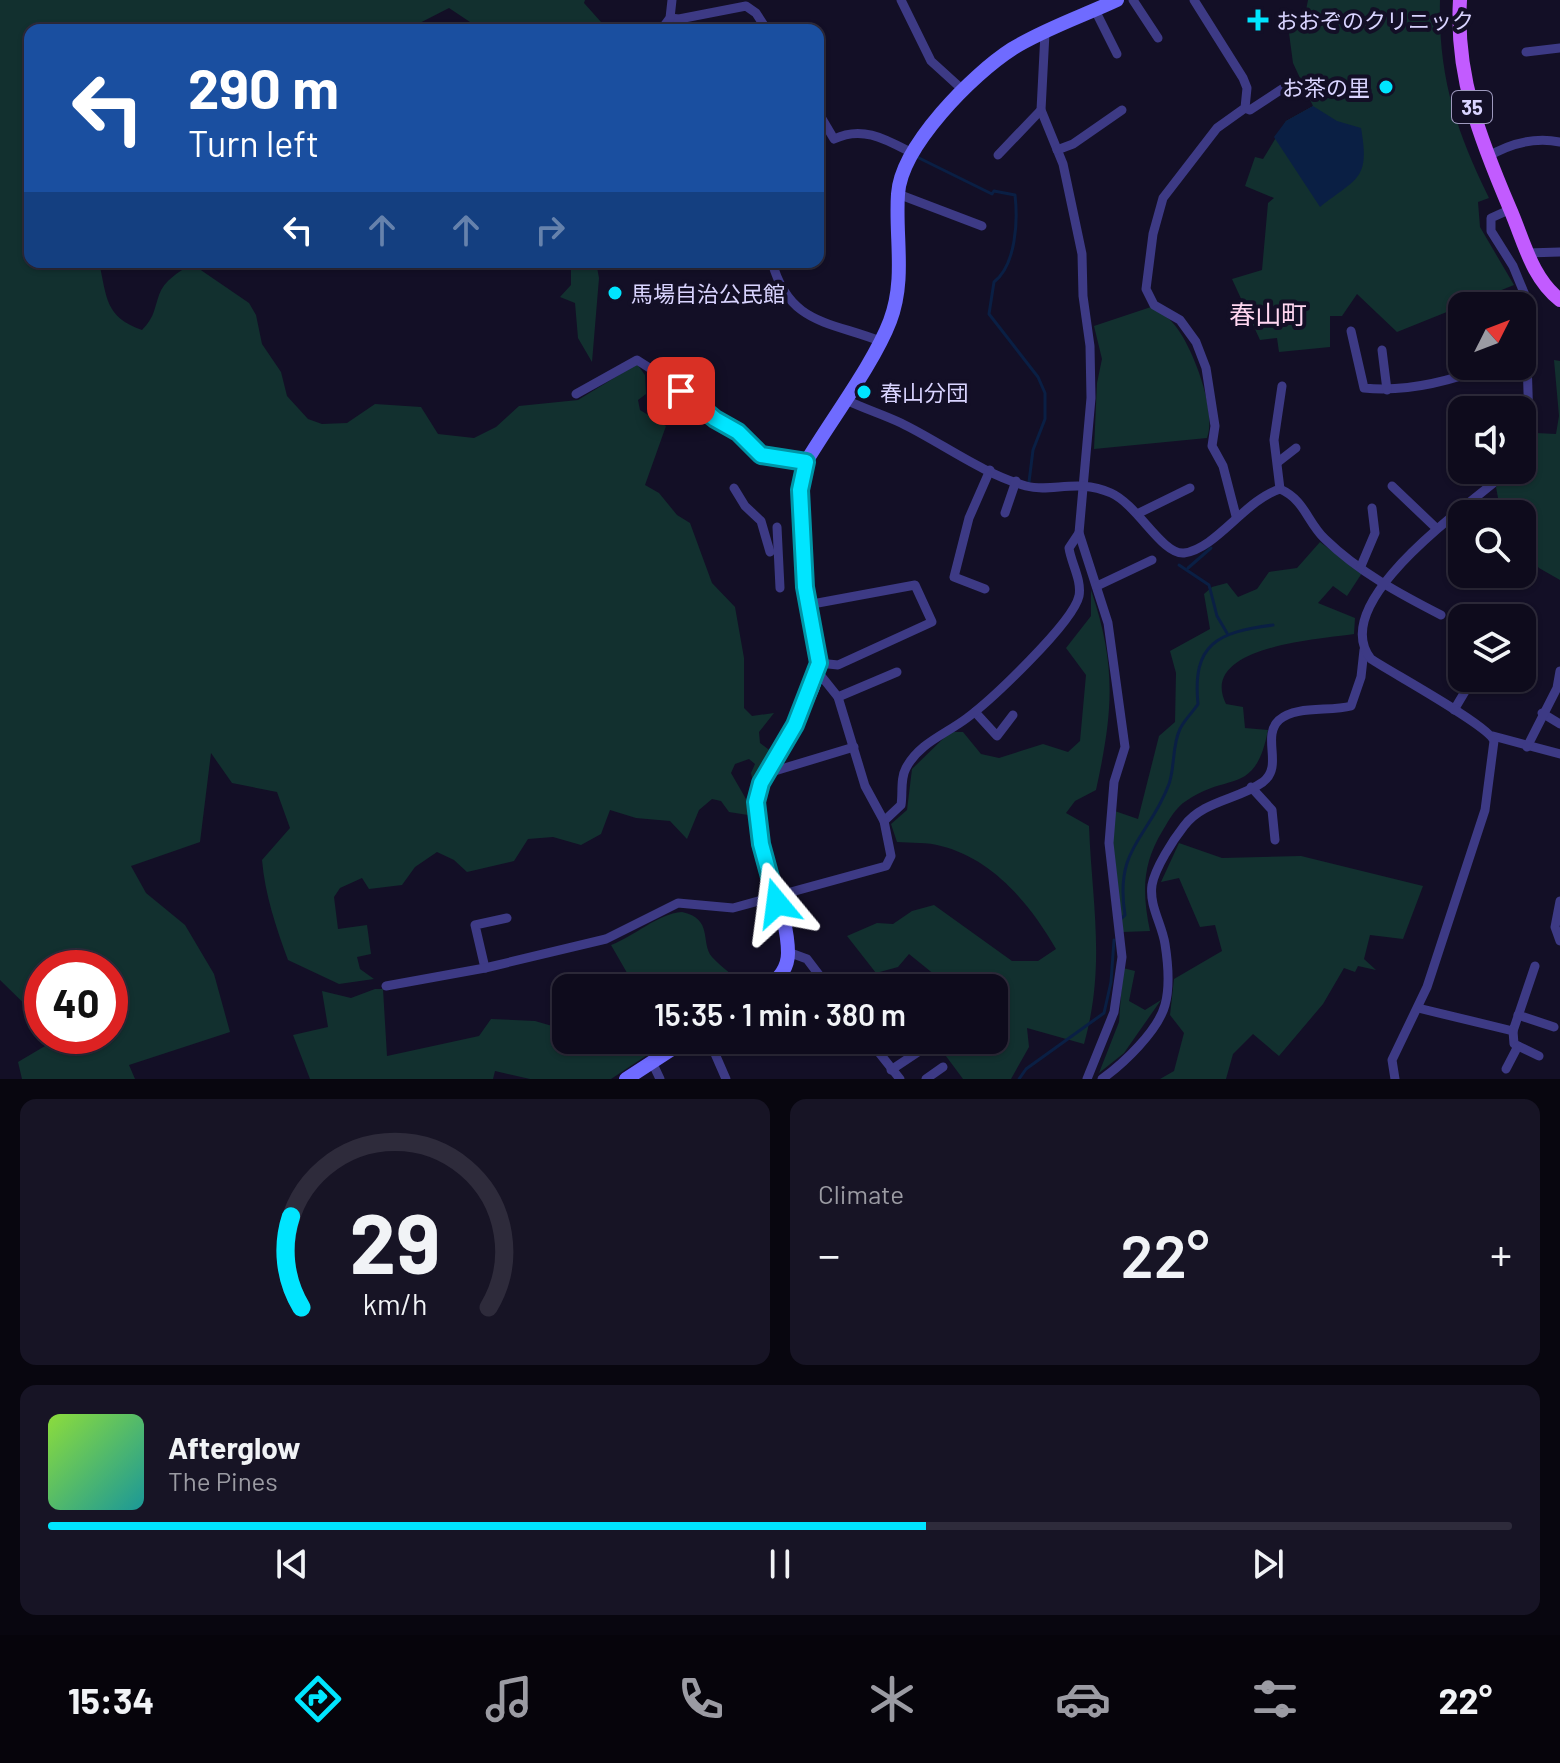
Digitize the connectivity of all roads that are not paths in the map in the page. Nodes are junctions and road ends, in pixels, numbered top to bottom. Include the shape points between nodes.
1 (672, 0) edge
2 (901, 0) edge
3 (1117, 0) edge
4 (1133, 0) edge
5 (1194, 0) edge
6 (1460, 0) edge
7 (1095, 10) junction
8 (670, 18) junction
9 (666, 24) edge
10 (763, 24) edge
11 (1045, 33) junction
12 (1158, 38) dead end
13 (1560, 48) edge
14 (1526, 52) dead end
15 (1117, 54) dead end
16 (1282, 89) dead end
17 (964, 91) junction
18 (1245, 108) junction
19 (1041, 110) junction
20 (1122, 110) dead end
21 (824, 122) edge
22 (1560, 142) edge
23 (1057, 150) junction
24 (912, 153) junction
25 (998, 155) dead end
26 (1487, 157) junction
27 (898, 194) junction
28 (1511, 209) junction
29 (982, 226) dead end
30 (1560, 252) edge
31 (1527, 253) junction
32 (774, 268) edge
33 (1522, 292) edge
34 (1560, 300) edge
35 (1351, 331) dead end
36 (880, 341) junction
37 (1382, 350) dead end
38 (1448, 378) edge
39 (1282, 386) dead end
40 (1387, 390) junction
41 (576, 394) dead end
42 (844, 399) junction
43 (1296, 448) dead end
44 (806, 462) junction
45 (1278, 462) junction
46 (990, 470) junction
47 (1016, 481) junction
48 (1491, 484) edge
49 (1085, 485) junction
50 (1392, 486) dead end
51 (734, 488) dead end
52 (1190, 488) dead end
53 (1280, 489) junction
54 (1372, 508) dead end
55 (1005, 513) dead end
56 (1139, 513) junction
57 (1236, 516) junction
58 (803, 523) junction
59 (777, 527) junction
60 (1435, 527) junction
61 (763, 529) junction
62 (1079, 533) junction
63 (770, 552) dead end
64 (1152, 560) dead end
65 (1361, 566) junction
66 (1384, 585) junction
67 (1097, 586) junction
68 (780, 588) dead end
69 (985, 589) dead end
70 (807, 605) junction
71 (1441, 615) dead end
72 (1364, 650) junction
73 (818, 668) junction
74 (1560, 671) edge
75 (897, 672) dead end
76 (1465, 692) edge
77 (838, 697) junction
78 (1454, 710) junction
79 (975, 712) junction
80 (1542, 713) junction
81 (1013, 715) dead end
82 (1560, 724) edge
83 (1493, 736) junction
84 (854, 747) junction
85 (1527, 747) junction
86 (1560, 754) edge
87 (768, 773) junction
88 (1251, 787) junction
89 (884, 821) junction
90 (1275, 840) dead end
91 (776, 898) junction
92 (1560, 901) edge
93 (507, 918) dead end
94 (1560, 941) edge
95 (788, 952) junction
96 (1535, 966) dead end
97 (485, 968) junction
98 (781, 974) edge
99 (818, 974) edge
100 (386, 986) dead end
101 (1418, 1008) junction
102 (1518, 1015) junction
103 (1554, 1027) dead end
104 (1513, 1031) junction
105 (1518, 1046) junction
106 (664, 1054) edge
107 (715, 1054) edge
108 (879, 1054) edge
109 (915, 1054) edge
110 (1539, 1056) dead end
111 (652, 1062) junction
112 (943, 1067) dead end
113 (1506, 1069) dead end
114 (891, 1070) junction
115 (626, 1079) edge
116 (660, 1079) edge
117 (726, 1079) edge
118 (900, 1079) edge
119 (926, 1079) edge
120 (1087, 1079) edge
121 (1102, 1079) edge
122 (1395, 1079) edge

1 - 8 street
2 - 17 street via 931,61
3 - 7 street
4 - 12 street
5 - 18 street via 1243,78
6 - 26 main road, 35 via 1460,62
7 - 11 street
7 - 15 street
8 - 9 street
8 - 10 street via 746,6
11 - 17 street via 1011,49
11 - 19 street
13 - 14 street
16 - 18 street via 1250,110
17 - 24 street
18 - 57 street via 1217,128 1163,198 1146,289 1154,305 1180,320 1196,342 1206,368 1215,426 1212,446
19 - 23 street
19 - 25 street
20 - 23 street
21 - 24 street via 834,139 872,134
22 - 26 street via 1537,140
23 - 49 street via 1082,254 1090,346
24 - 27 street
26 - 28 main road, 35
27 - 29 street
27 - 36 street via 898,288
28 - 31 main road, 35
28 - 33 street via 1491,218 1491,231
30 - 31 street
31 - 34 main road, 35 via 1545,286
32 - 36 street via 800,312
35 - 40 street via 1364,388
36 - 42 street
37 - 40 street
38 - 40 street
39 - 45 street via 1274,440
41 - 44 street via 637,360 738,432 761,455
42 - 44 street
42 - 46 street
43 - 45 street
44 - 58 street via 800,490
45 - 53 street
46 - 47 street
46 - 69 street via 969,518 954,577
47 - 49 street via 1029,487
47 - 55 street
48 - 60 street
49 - 56 street via 1110,493
49 - 62 street
50 - 60 street
51 - 61 street
52 - 56 street
53 - 57 street
53 - 65 street via 1300,500 1322,536
54 - 65 street via 1375,533
56 - 57 street via 1165,548 1181,553 1211,540
58 - 59 street
58 - 70 street
59 - 61 street
59 - 68 street
60 - 66 street
61 - 63 street
62 - 67 street
62 - 79 street via 1069,548 1079,589 1071,613
64 - 67 street
65 - 66 street
66 - 71 street
66 - 72 street via 1364,621
67 - 120 street via 1120,688 1125,747 1114,782 1109,843 1122,957 1114,1012
70 - 73 street
70 - 73 street via 915,585 932,622 838,665
72 - 78 street via 1400,679
72 - 88 street via 1351,706 1280,719 1272,732 1273,766
73 - 77 street
73 - 87 street
74 - 80 street
75 - 77 street
76 - 78 street
77 - 84 street
78 - 83 street
79 - 81 street via 997,736
79 - 89 street via 936,737 912,761 903,776 901,805
80 - 82 street
80 - 85 street
83 - 85 street
83 - 101 street via 1485,810
84 - 87 street
84 - 89 street via 865,786
85 - 86 street
87 - 91 street via 756,802
88 - 90 street via 1272,810
88 - 121 street via 1198,812 1184,826 1153,881 1151,898 1165,943 1165,1007
89 - 91 street via 891,856 886,866
91 - 95 street
91 - 97 street via 733,908 678,903 620,934
92 - 94 street via 1555,927
93 - 97 street via 475,925
95 - 98 street
95 - 99 street via 807,959
96 - 102 street
97 - 100 street
101 - 104 street
101 - 122 street via 1392,1060
102 - 103 street
102 - 104 street
104 - 105 street
105 - 110 street
105 - 113 street
106 - 111 street
107 - 117 street
108 - 114 street
109 - 114 street
111 - 115 street
111 - 116 street
112 - 119 street
114 - 118 street

